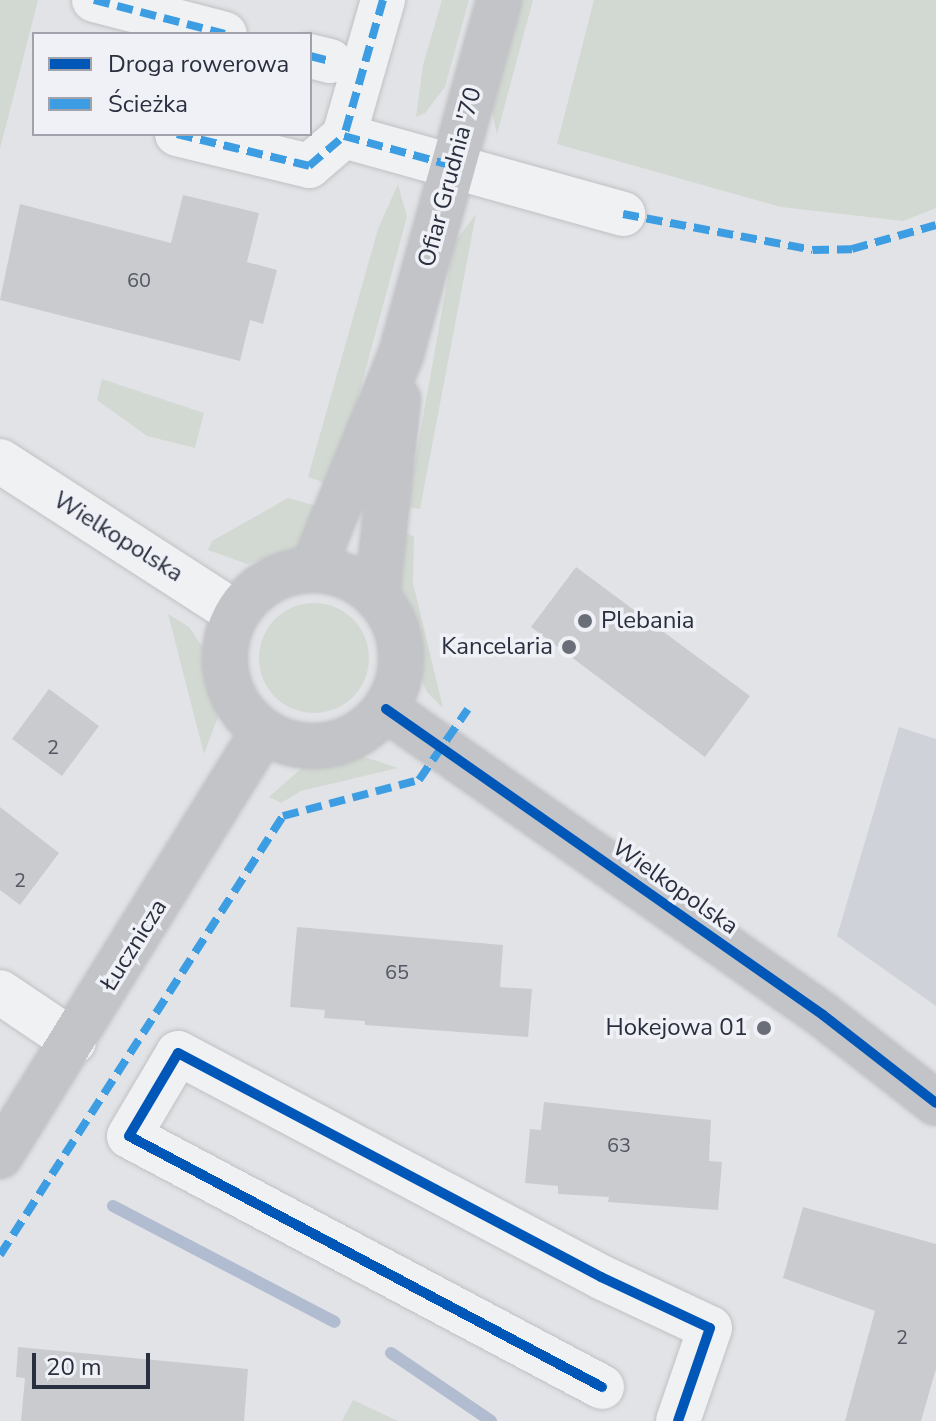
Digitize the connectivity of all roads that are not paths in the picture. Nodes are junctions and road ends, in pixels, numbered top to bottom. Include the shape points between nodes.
1 (94, 0) edge
2 (383, 0) edge
3 (499, 0) edge
4 (181, 28) edge
5 (210, 32) edge
6 (185, 136) edge
7 (344, 136) junction
8 (454, 166) junction
9 (623, 214) dead end
10 (401, 354) junction
11 (0, 461) edge
12 (313, 568) junction
13 (377, 596) junction
14 (236, 613) junction
15 (386, 709) junction
16 (263, 731) junction
17 (0, 992) edge
18 (74, 1042) junction
19 (936, 1103) edge
20 (0, 1156) edge
21 (602, 1387) dead end
22 (678, 1421) edge

1 - 4 street
2 - 7 street
3 - 8 street, Ofiar Grudnia '70
4 - 5 street
6 - 7 street via 309,166
7 - 8 street
8 - 9 street
8 - 10 street, Ofiar Grudnia '70
10 - 12 street, Ofiar Grudnia '70
10 - 13 street, Ofiar Grudnia '70
11 - 14 street, Wielkopolska
12 - 13 street via 348,575
12 - 14 street via 283,574 256,589
13 - 15 street via 395,621 402,651 399,682
14 - 16 street via 225,644 226,677 239,707
15 - 16 street via 361,733 329,745 294,745
15 - 19 street, Wielkopolska via 823,1015
16 - 18 street, Łucznicza
17 - 18 street
18 - 20 street, Łucznicza
21 - 22 street via 129,1136 178,1053 601,1277 710,1328

